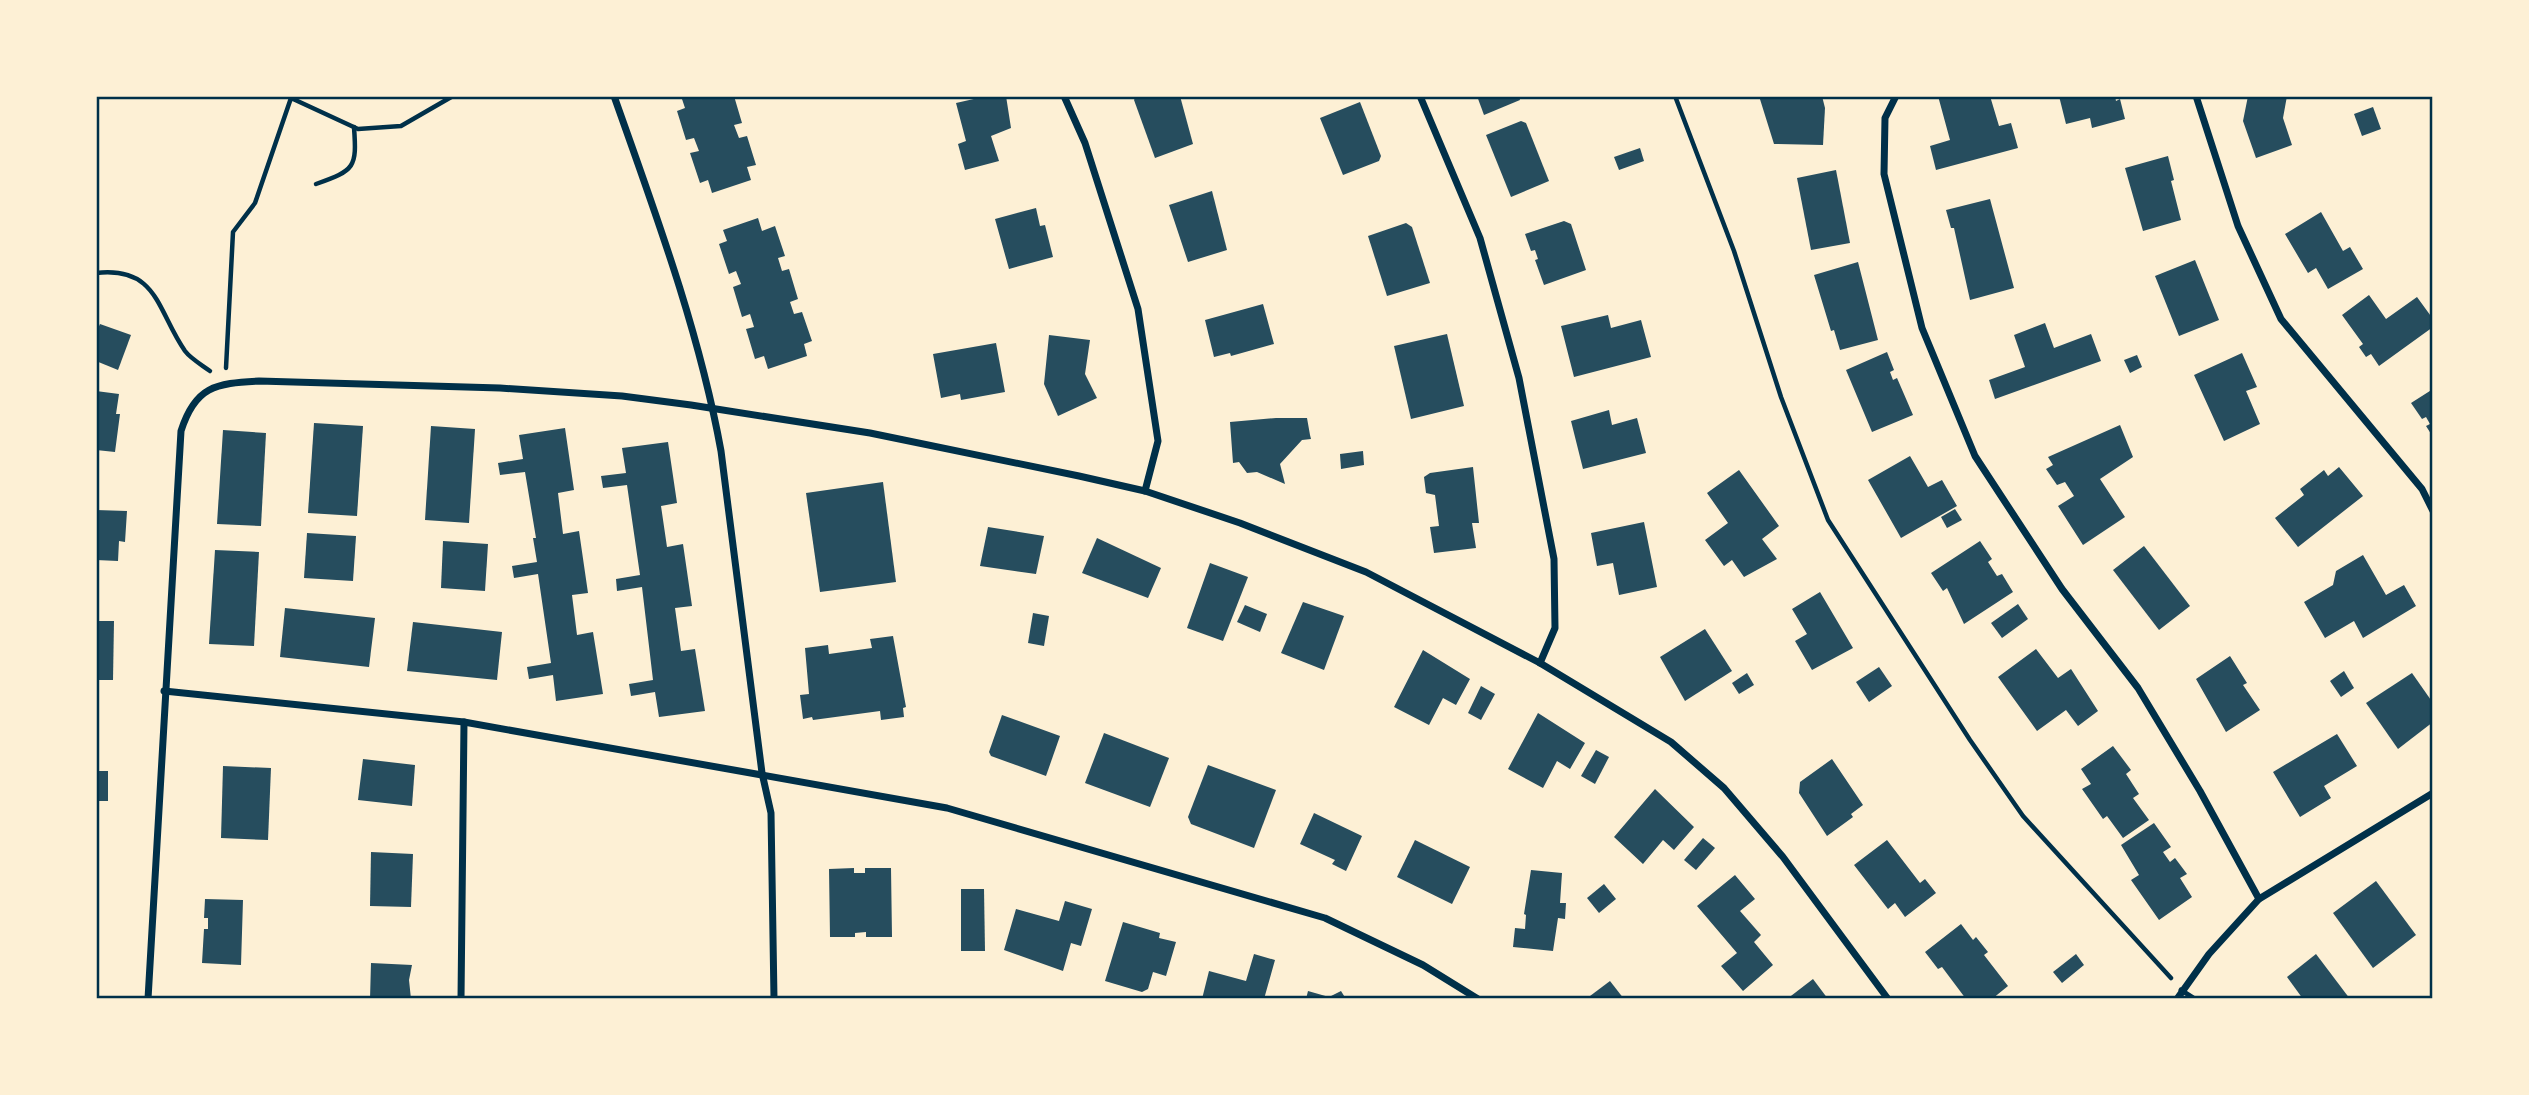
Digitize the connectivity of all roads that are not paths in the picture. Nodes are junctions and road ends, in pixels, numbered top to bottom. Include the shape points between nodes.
1 (614, 96) edge
2 (1064, 96) edge
3 (1420, 96) edge
4 (1896, 96) edge
5 (2196, 96) edge
6 (713, 408) junction
7 (1145, 491) junction
8 (2433, 511) edge
9 (1540, 663) junction
10 (164, 691) junction
11 (464, 722) junction
12 (762, 773) junction
13 (2433, 793) edge
14 (2259, 899) junction
15 (2182, 990) junction
16 (148, 999) edge
17 (461, 999) edge
18 (774, 999) edge
19 (1478, 999) edge
20 (1888, 999) edge
21 (2177, 999) edge
22 (2195, 999) edge

1 - 6 street via 660,227
2 - 7 street via 1085,143 1138,309 1158,441
3 - 9 street via 1480,238 1520,378 1554,559 1555,628
4 - 14 street via 1885,118 1884,174 1922,328 1975,456 2062,589 2138,688
5 - 8 street via 2238,226 2281,319 2421,489
6 - 7 street via 870,433
6 - 10 street via 500,388 259,381 225,383 204,392 188,408 181,431
6 - 12 street
7 - 9 street via 1366,572
9 - 20 street via 1671,742 1724,788 1783,857
10 - 11 street
10 - 16 street
11 - 12 street
11 - 17 street
12 - 18 street via 771,813
12 - 19 street via 947,808 1325,918 1423,965
13 - 14 street
14 - 15 street
15 - 21 street
15 - 22 lane

